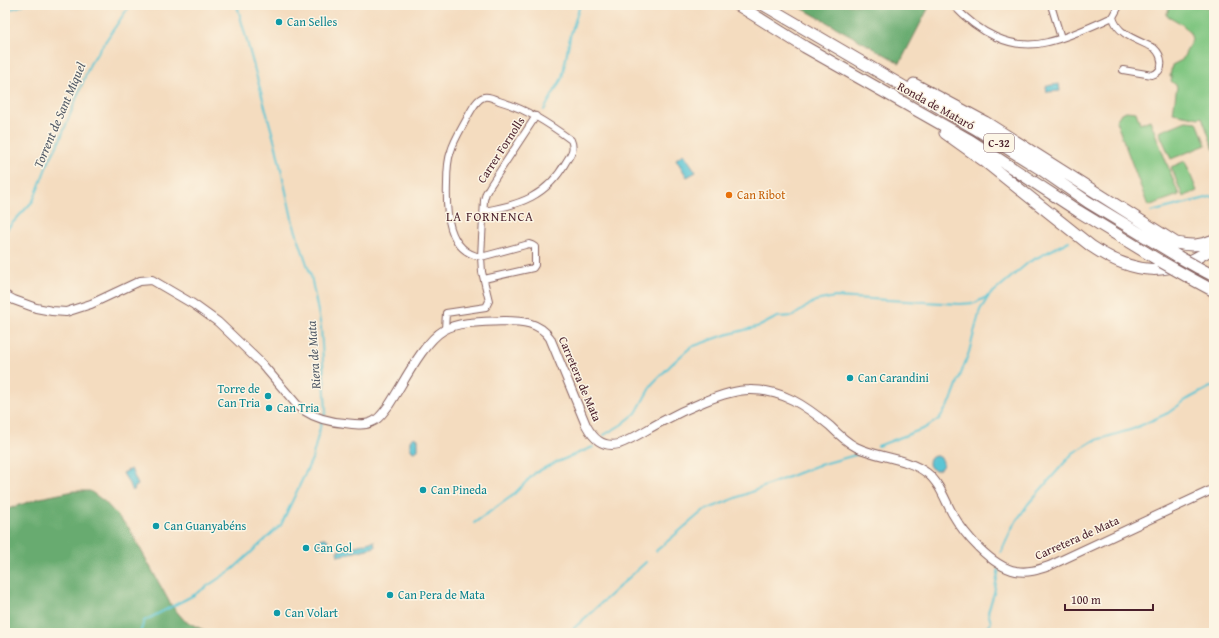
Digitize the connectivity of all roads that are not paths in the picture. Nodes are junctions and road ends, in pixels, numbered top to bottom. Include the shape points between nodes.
1 (738, 5) edge
2 (764, 5) edge
3 (953, 5) edge
4 (963, 5) edge
5 (1051, 5) edge
6 (1127, 5) edge
7 (1117, 6) edge
8 (958, 11) junction
9 (1113, 17) junction
10 (815, 35) junction
11 (1061, 38) junction
12 (1123, 70) dead end
13 (918, 111) junction
14 (536, 116) junction
15 (484, 211) junction
16 (1214, 240) edge
17 (1214, 247) edge
18 (481, 256) junction
19 (1214, 276) edge
20 (484, 279) junction
21 (1214, 291) edge
22 (5, 295) edge
23 (445, 329) junction
24 (1214, 489) edge

1 - 13 highway, Ronda de Mataró / C-32
2 - 10 highway, Ronda de Mataró / C-32
3 - 8 street
4 - 8 street
5 - 11 street
6 - 7 street
7 - 9 street
8 - 11 street via 983,31 1006,42 1037,44
9 - 11 street
9 - 12 street via 1116,27 1121,32 1154,48 1161,59 1160,69 1152,76
10 - 16 highway via 854,52 985,122 1176,243 1189,246
10 - 19 highway, Ronda de Mataró / C-32, bridge via 978,130 1088,202
13 - 17 highway via 1091,246 1118,262 1141,269 1156,270 1181,265
13 - 21 highway, Ronda de Mataró / C-32, bridge via 971,141 1160,261
14 - 15 street, Carrer Fornolls via 486,193
14 - 15 street via 571,140 574,145 561,172 549,185 519,204
14 - 18 street via 507,103 483,97 472,109 451,150 447,173 447,208 451,229 460,246 474,255
15 - 18 street, Carrer Fornolls
18 - 20 street, Carrer Fornolls
18 - 20 street via 529,244 535,247 533,268
20 - 23 street, Carrer Fornolls via 489,301 486,307 446,313
22 - 23 street, Carretera de Mata via 36,308 66,312 91,304 140,281 152,280 218,322 262,364 298,406 315,417 358,425 373,422 384,412 414,364 435,336
23 - 24 street, Carretera de Mata via 472,323 514,321 531,323 540,328 554,346 589,430 600,442 607,445 619,444 672,416 731,393 760,390 791,398 855,446 870,453 911,464 927,473 965,532 997,562 1015,570 1032,571 1048,566

